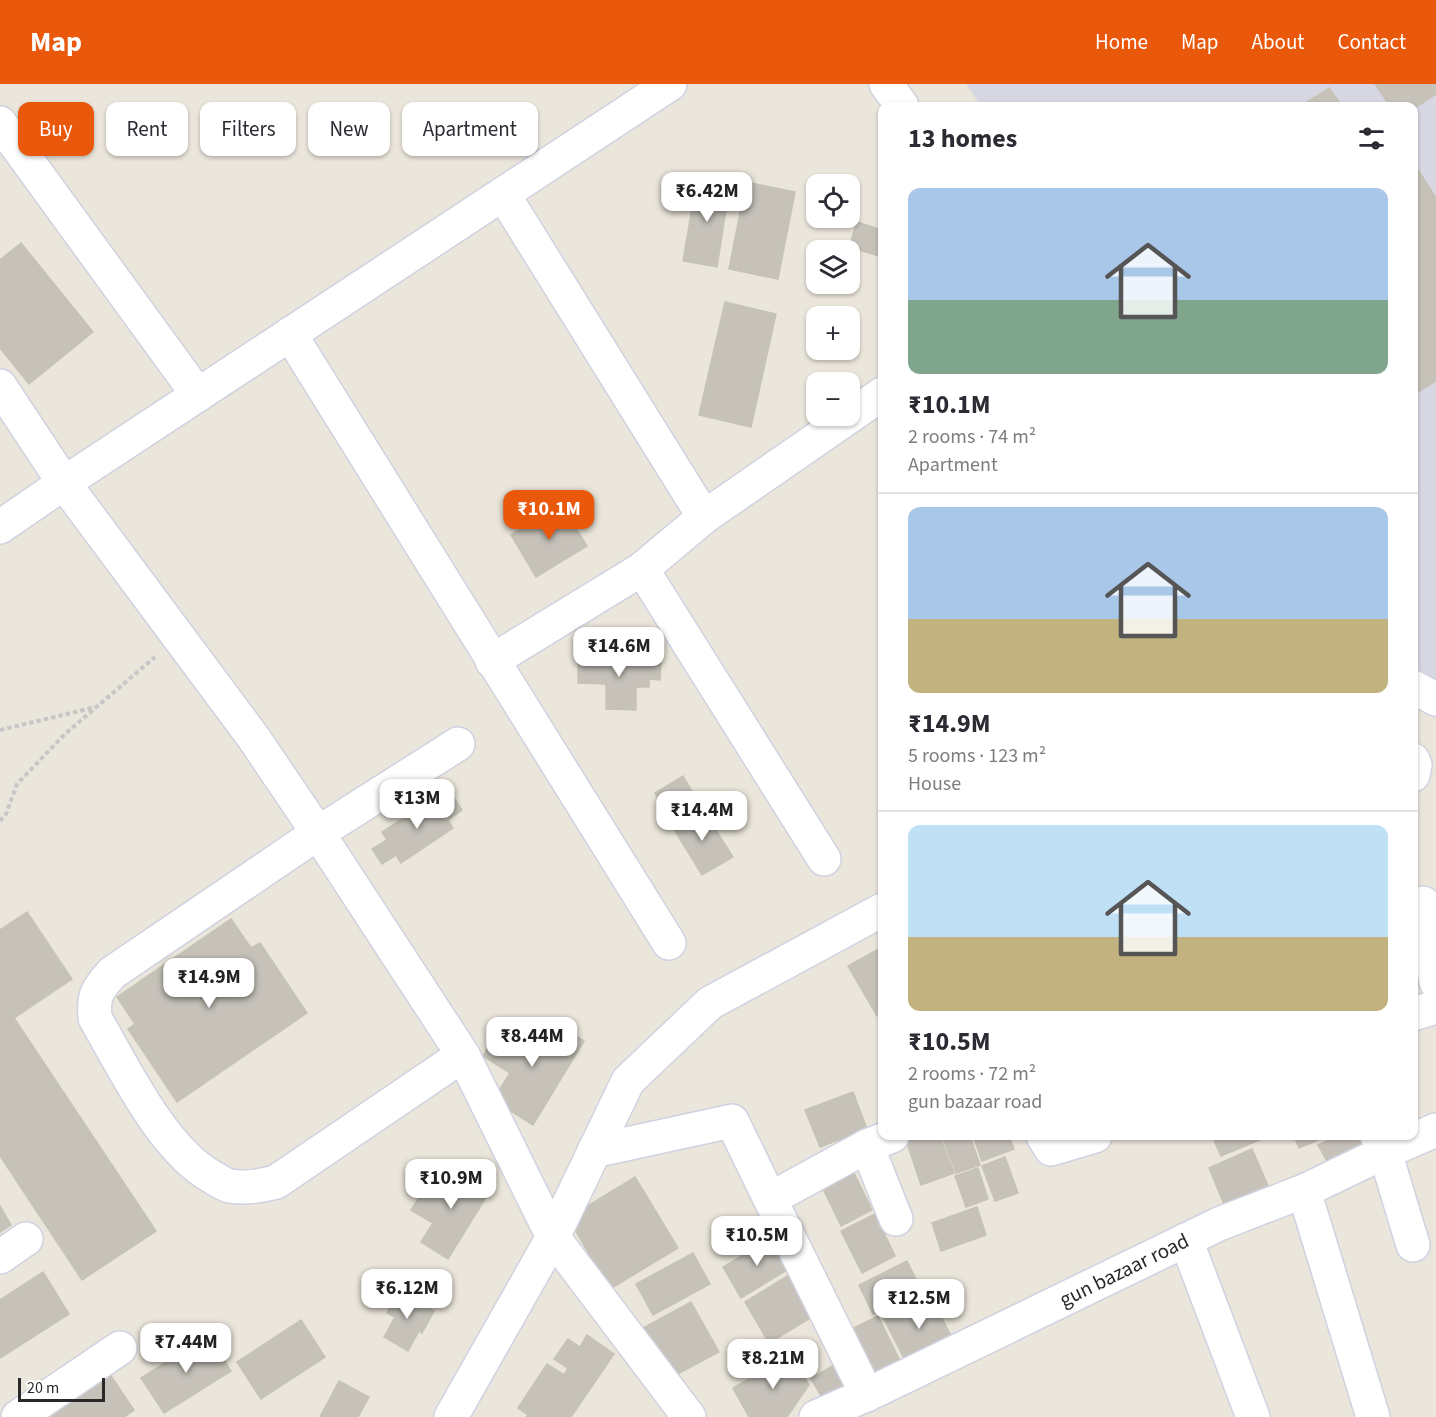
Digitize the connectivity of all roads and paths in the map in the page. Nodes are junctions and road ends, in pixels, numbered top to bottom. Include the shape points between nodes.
1 (670, 84) edge
2 (886, 84) edge
3 (899, 102) edge
4 (0, 123) edge
5 (503, 194) junction
6 (290, 334) junction
7 (0, 386) edge
8 (198, 395) junction
9 (878, 398) edge
10 (64, 483) junction
11 (704, 516) junction
12 (0, 527) edge
13 (642, 569) junction
14 (178, 636) junction
15 (492, 661) junction
16 (1418, 690) edge
17 (1436, 699) edge
18 (96, 707) junction
19 (0, 730) edge
20 (458, 744) dead end
21 (0, 821) edge
22 (318, 832) junction
23 (824, 859) dead end
24 (1423, 903) dead end
25 (878, 912) edge
26 (669, 943) dead end
27 (1436, 982) edge
28 (1436, 1007) edge
29 (1418, 1012) edge
30 (463, 1055) junction
31 (1436, 1130) edge
32 (1418, 1135) edge
33 (1045, 1140) edge
34 (1081, 1140) edge
35 (1397, 1140) edge
36 (879, 1141) edge
37 (1381, 1144) edge
38 (594, 1151) junction
39 (1304, 1191) junction
40 (770, 1199) junction
41 (896, 1219) dead end
42 (553, 1237) junction
43 (1186, 1240) junction
44 (1413, 1245) dead end
45 (120, 1348) dead end
46 (867, 1395) junction
47 (18, 1417) edge
48 (451, 1417) edge
49 (689, 1417) edge
50 (816, 1417) edge
51 (1252, 1417) edge
52 (1373, 1417) edge

1 - 5 street
2 - 3 street
4 - 8 street
5 - 6 street
5 - 11 street
6 - 8 street
6 - 15 street
7 - 10 street
8 - 10 street
9 - 11 street
10 - 12 street
10 - 14 street
11 - 13 street
13 - 15 street
13 - 23 street
14 - 18 path
14 - 22 street
15 - 26 street
16 - 17 street
18 - 19 path
18 - 21 path via 16,784
20 - 22 street
22 - 30 street
22 - 30 street via 112,973 97,989 93,1001 95,1018 155,1119 175,1147 205,1173 229,1186 256,1187 276,1182
24 - 27 street
25 - 38 street via 710,1003 628,1082
28 - 29 street
30 - 42 street
31 - 32 street, gun bazaar road
33 - 34 street via 1051,1149
35 - 37 street, gun bazaar road
36 - 40 street
36 - 41 street
37 - 39 street, gun bazaar road
37 - 44 street
38 - 40 street via 732,1121
38 - 42 street
39 - 43 street, gun bazaar road
39 - 52 street
40 - 46 street
42 - 48 street
42 - 49 street
43 - 46 street, gun bazaar road
43 - 51 street
45 - 47 street
46 - 50 street, gun bazaar road

